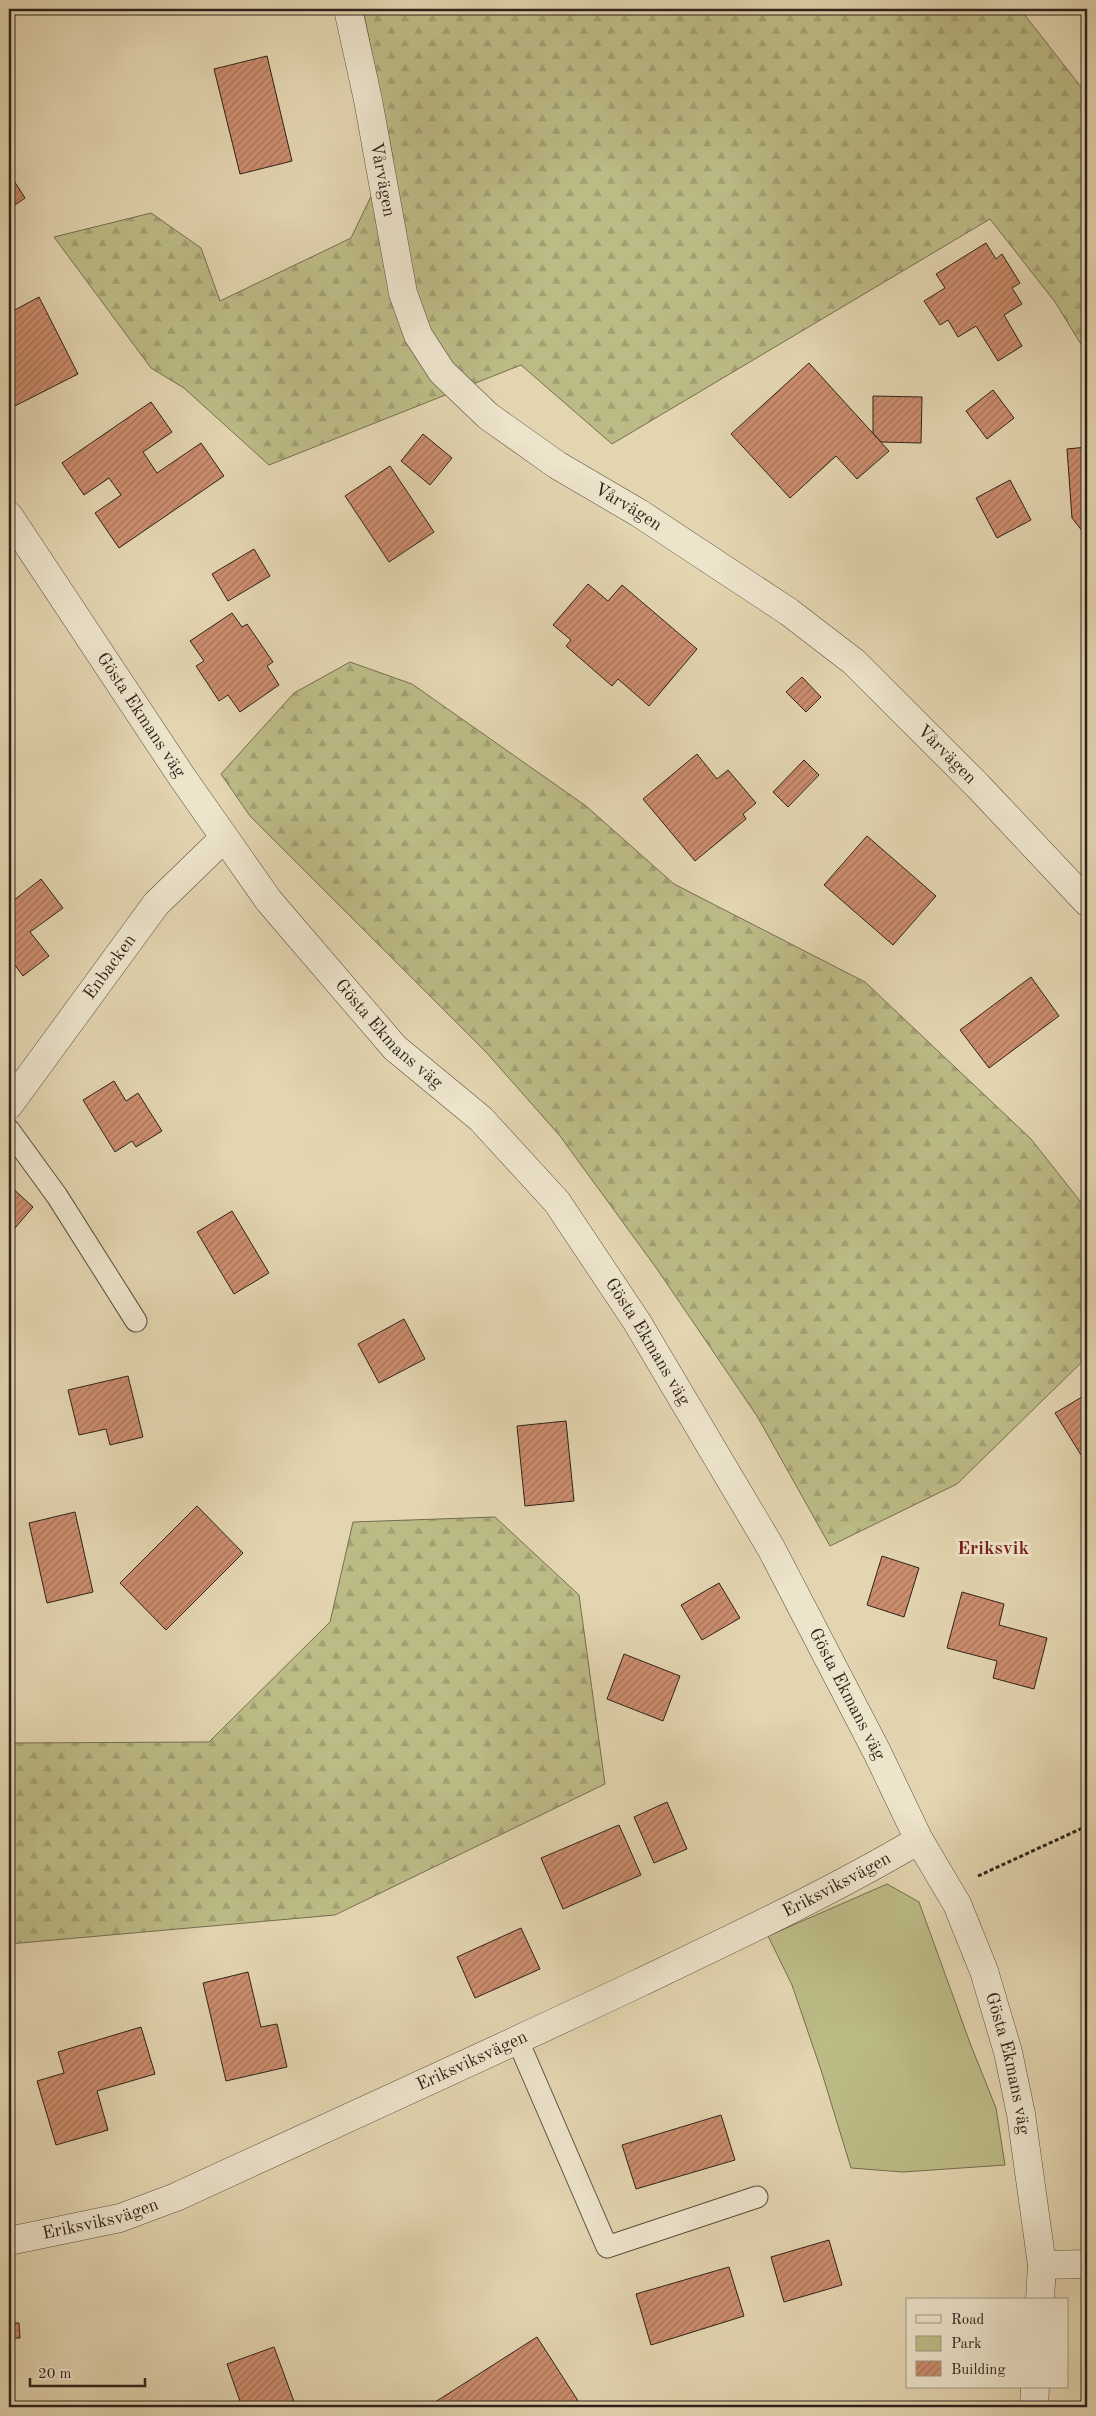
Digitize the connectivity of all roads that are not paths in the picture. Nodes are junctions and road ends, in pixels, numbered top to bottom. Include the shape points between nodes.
1 (348, 9) edge
2 (9, 516) edge
3 (224, 838) junction
4 (1087, 902) edge
5 (9, 1106) edge
6 (9, 1130) edge
7 (136, 1321) dead end
8 (919, 1840) junction
9 (518, 2041) junction
10 (756, 2198) dead end
11 (9, 2241) edge
12 (1087, 2264) edge
13 (1042, 2265) junction
14 (1040, 2298) edge
15 (1035, 2388) edge
16 (1034, 2407) edge

1 - 4 street, Vårvägen via 403,293 418,335 442,372 488,416 557,465 639,513 747,584 854,662 977,785
2 - 3 street, Gösta Ekmans väg
3 - 5 street, Enbacken via 156,904
3 - 8 street, Gösta Ekmans väg via 268,901 396,1048 481,1119 557,1202 637,1322 770,1548 877,1752
6 - 7 lane via 57,1196
8 - 9 street, Eriksviksvägen via 856,1877
8 - 13 street, Gösta Ekmans väg via 957,1904 984,1971 1008,2052 1021,2114
9 - 10 lane via 607,2247
9 - 11 street, Eriksviksvägen via 176,2197 120,2218
12 - 13 street
13 - 14 street, Gösta Ekmans väg
15 - 16 street

